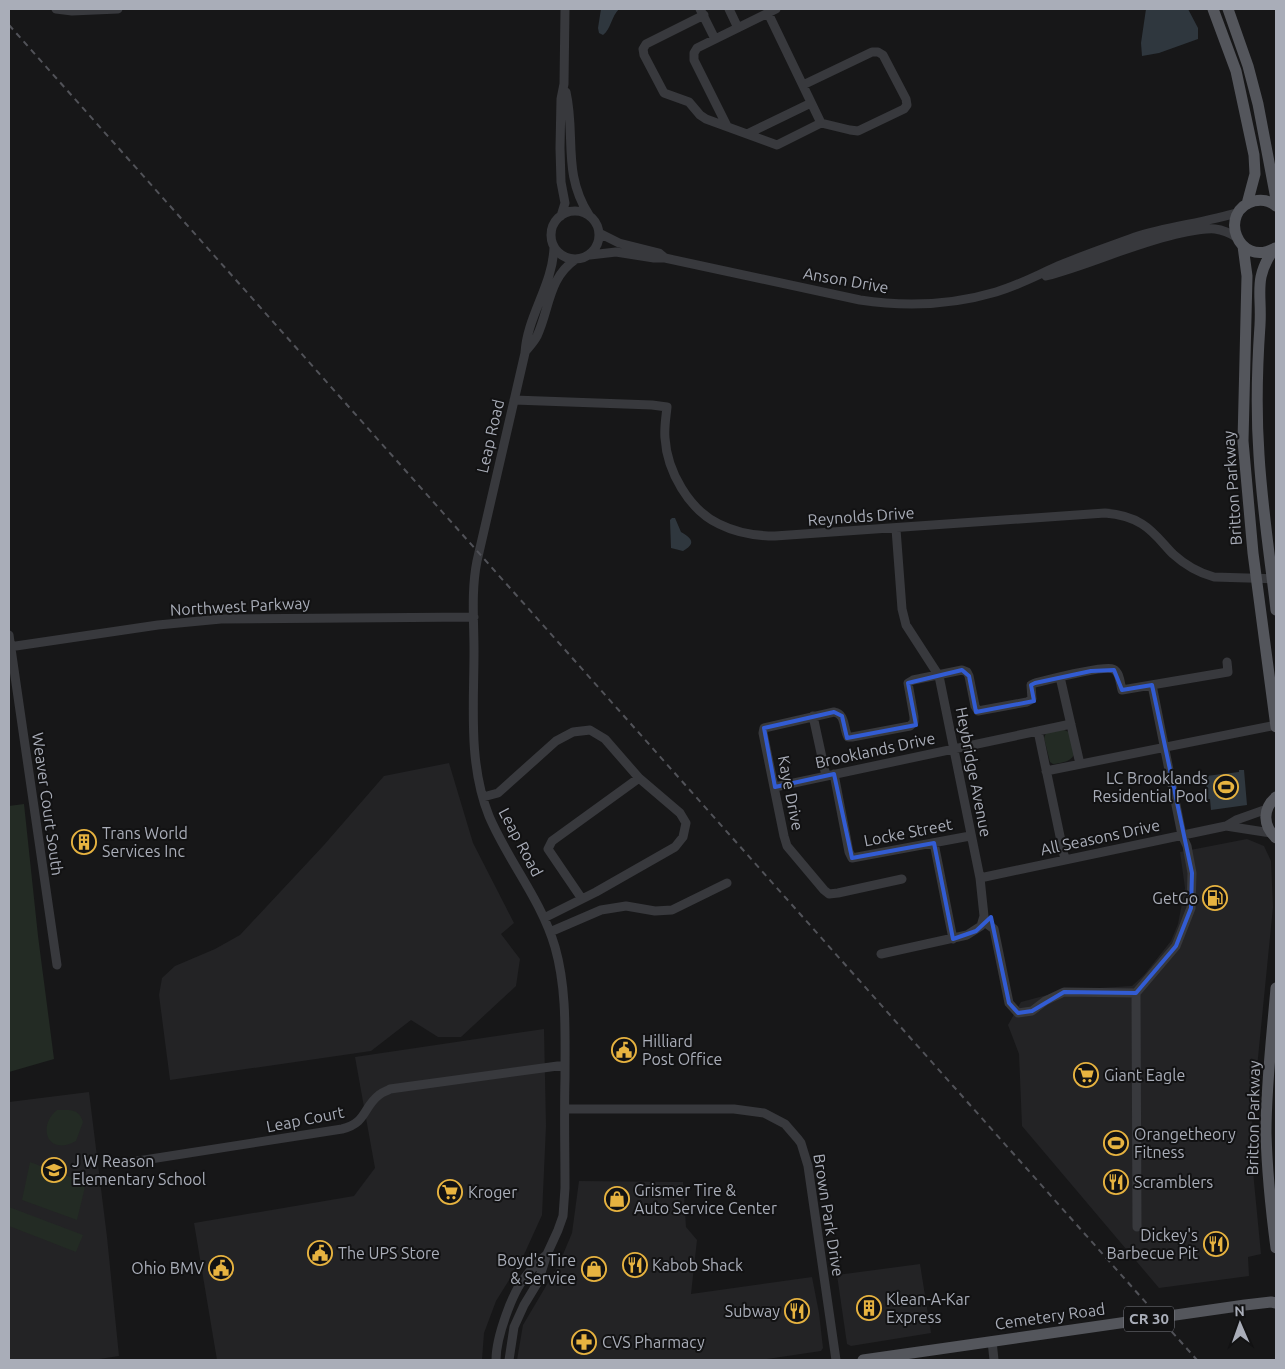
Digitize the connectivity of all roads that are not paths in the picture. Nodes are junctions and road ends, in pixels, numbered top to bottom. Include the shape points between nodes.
1 (56, 9) edge
2 (118, 9) edge
3 (565, 9) edge
4 (729, 9) edge
5 (1213, 9) edge
6 (1228, 9) edge
7 (772, 11) edge
8 (702, 12) edge
9 (738, 28) junction
10 (715, 39) junction
11 (564, 84) junction
12 (803, 85) junction
13 (811, 103) junction
14 (821, 123) junction
15 (727, 126) junction
16 (747, 134) junction
17 (1276, 199) edge
18 (1276, 206) edge
19 (1243, 208) junction
20 (561, 216) junction
21 (590, 216) junction
22 (599, 233) junction
23 (1240, 242) junction
24 (554, 247) junction
25 (1275, 248) edge
26 (590, 255) junction
27 (665, 258) junction
28 (576, 259) junction
29 (1022, 283) junction
30 (525, 352) junction
31 (514, 400) junction
32 (896, 529) junction
33 (1256, 578) junction
34 (1274, 579) edge
35 (1276, 610) edge
36 (474, 617) junction
37 (9, 635) edge
38 (10, 647) edge
39 (1227, 662) dead end
40 (939, 676) junction
41 (1060, 677) junction
42 (1152, 685) junction
43 (813, 716) junction
44 (1071, 724) junction
45 (1276, 726) edge
46 (1038, 731) junction
47 (1164, 747) junction
48 (954, 748) junction
49 (1080, 764) junction
50 (1046, 771) junction
51 (830, 775) junction
52 (639, 778) junction
53 (775, 787) junction
54 (483, 797) junction
55 (1276, 797) edge
56 (1267, 809) junction
57 (1226, 826) junction
58 (1182, 835) junction
59 (1273, 835) edge
60 (970, 836) junction
61 (934, 843) junction
62 (1065, 860) junction
63 (980, 878) junction
64 (902, 879) dead end
65 (728, 882) dead end
66 (582, 899) junction
67 (544, 918) junction
68 (983, 921) junction
69 (550, 932) junction
70 (953, 938) junction
71 (881, 954) dead end
72 (57, 965) dead end
73 (1276, 988) edge
74 (1136, 993) junction
75 (565, 1066) junction
76 (564, 1109) junction
77 (125, 1163) dead end
78 (1272, 1175) edge
79 (1137, 1227) dead end
80 (1276, 1248) edge
81 (547, 1254) junction
82 (1274, 1301) edge
83 (992, 1341) junction
84 (496, 1360) edge
85 (509, 1360) edge
86 (836, 1360) edge
87 (863, 1360) edge
88 (994, 1360) edge

1 - 2 street
3 - 11 street
4 - 9 street
5 - 19 main road via 1236,71 1254,154 1255,174
6 - 17 main road via 1258,104
7 - 9 street
7 - 12 street
8 - 10 street
8 - 15 street via 646,44 644,55 664,93 689,102 700,115
9 - 10 street
10 - 15 street via 697,48 694,60
11 - 20 street via 560,148 564,202
11 - 21 street via 573,176 582,204
12 - 13 street
12 - 14 street via 878,52 883,55 906,99 904,109 858,130
13 - 14 street
13 - 16 street
14 - 16 street via 777,145
15 - 16 street
18 - 19 main road via 1264,200
19 - 23 main road, Britton Parkway via 1234,224
19 - 29 street, Anson Drive via 1138,236 1062,264
20 - 21 street via 575,212
20 - 24 street via 552,230
21 - 22 street
22 - 26 street via 597,245
22 - 27 street, Anson Drive via 619,243 659,253
23 - 25 main road via 1258,253
23 - 29 street, Anson Drive via 1228,232 1196,230
23 - 33 main road, Britton Parkway via 1246,276 1243,441
24 - 28 street via 564,256
24 - 30 street, Leap Road via 552,268 526,336
25 - 34 main road, Britton Parkway via 1264,265 1260,280 1257,388 1259,455
26 - 27 street, Anson Drive via 616,252
26 - 28 street
27 - 29 street, Anson Drive via 825,294 888,304 962,300
28 - 30 street, Leap Road via 558,276 537,336
30 - 31 street, Leap Road
31 - 32 street, Reynolds Drive via 667,407 664,437 672,470 680,484 712,520 742,533 775,536
31 - 36 street, Leap Road via 475,573
32 - 33 street, Reynolds Drive via 1115,514 1143,525 1175,556 1198,571 1214,577
32 - 40 street, Heybridge Avenue via 906,624
33 - 34 street, Reynolds Drive
33 - 45 main road, Britton Parkway
34 - 35 main road, Britton Parkway
36 - 38 street, Northwest Parkway via 221,619
36 - 54 street, Leap Road via 474,747
37 - 38 street, Weaver Court South
38 - 72 street, Weaver Court South
39 - 42 street via 1228,672
40 - 41 street via 962,670 967,672 978,710 1028,702 1032,699 1031,685
40 - 43 street via 908,683 914,717 910,726 852,737 846,733 839,712
40 - 48 street, Heybridge Avenue
41 - 42 street via 1110,668 1118,673 1122,690
41 - 44 street
42 - 47 street
43 - 51 street
43 - 53 street, Kaye Drive via 764,728
44 - 46 street, Brooklands Drive
44 - 49 street
45 - 47 street
46 - 48 street, Brooklands Drive
46 - 50 street
47 - 49 street
47 - 58 street
48 - 51 street, Brooklands Drive
48 - 60 street, Heybridge Avenue
49 - 50 street
50 - 62 street
51 - 53 street, Brooklands Drive
51 - 61 street, Locke Street via 852,858
52 - 54 street via 605,739 590,730 572,732 556,741 498,793
52 - 66 street via 552,841 548,849
52 - 66 street via 680,813 686,823 683,837 675,847
53 - 64 street, Kaye Drive via 787,846 829,894
54 - 67 street, Leap Road via 496,833
55 - 56 main road
56 - 57 street, All Seasons Drive
56 - 59 main road via 1265,817
57 - 58 street, All Seasons Drive
57 - 59 street, All Seasons Drive
58 - 62 street, All Seasons Drive
58 - 74 street via 1192,873 1191,908 1176,946
60 - 61 street, Locke Street
60 - 63 street, Heybridge Avenue
61 - 70 street
62 - 63 street, All Seasons Drive
63 - 68 street, Heybridge Avenue
65 - 69 street via 672,910 626,906 601,910
66 - 67 street
67 - 69 street, Leap Road
68 - 70 street via 976,931
68 - 74 street via 994,929 1009,1003 1018,1013 1032,1011 1064,992
69 - 75 street, Leap Road via 563,991
70 - 71 street
73 - 78 main road, Britton Parkway via 1266,1132
74 - 79 street
75 - 76 street, Leap Road
75 - 77 street, Leap Court via 390,1090 379,1095 352,1127 342,1130
76 - 81 street, Leap Road via 563,1216
76 - 86 street, Brown Park Drive via 734,1109 764,1112 785,1124 801,1143 808,1166
78 - 80 main road, Britton Parkway
81 - 84 street, Leap Road via 524,1277 511,1303 500,1332
81 - 85 street, Leap Road via 538,1282 514,1327
82 - 83 main road, Cemetery Road / CR 30
83 - 87 main road, Cemetery Road / CR 30
83 - 88 street

